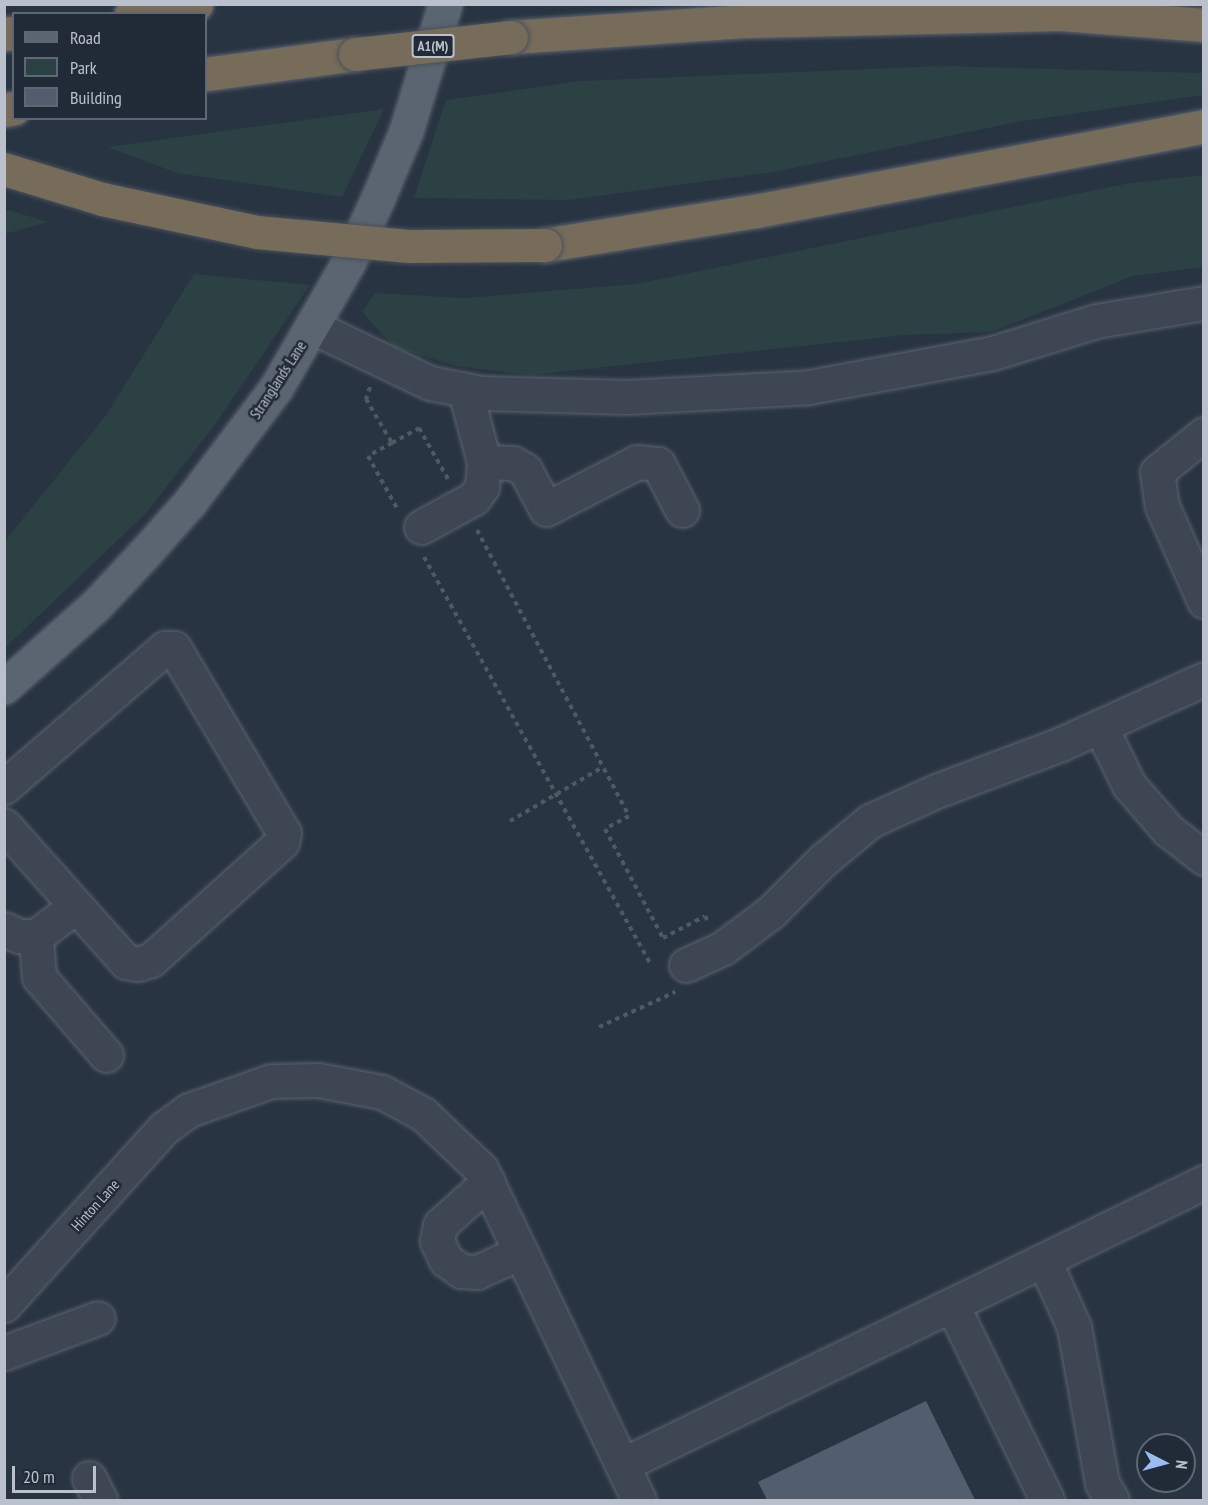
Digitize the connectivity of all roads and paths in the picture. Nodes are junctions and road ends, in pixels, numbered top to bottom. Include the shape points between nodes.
1 (196, 4) edge
2 (445, 4) edge
3 (144, 12) edge
4 (1203, 25) edge
5 (207, 74) edge
6 (1203, 126) edge
7 (4, 169) edge
8 (1203, 303) edge
9 (313, 327) junction
10 (378, 359) junction
11 (465, 390) junction
12 (1203, 434) edge
13 (392, 443) junction
14 (484, 462) junction
15 (463, 505) junction
16 (682, 510) dead end
17 (414, 530) junction
18 (1203, 601) edge
19 (1203, 679) edge
20 (4, 687) edge
21 (1100, 726) junction
22 (603, 767) junction
23 (4, 787) edge
24 (557, 794) junction
25 (510, 821) dead end
26 (4, 825) edge
27 (1203, 858) edge
28 (76, 906) junction
29 (4, 929) edge
30 (36, 936) junction
31 (723, 948) junction
32 (651, 965) dead end
33 (685, 977) joint
34 (599, 1027) dead end
35 (106, 1055) dead end
36 (488, 1182) junction
37 (1203, 1182) edge
38 (521, 1252) junction
39 (1044, 1260) junction
40 (4, 1305) edge
41 (952, 1305) junction
42 (98, 1318) dead end
43 (4, 1353) edge
44 (622, 1465) junction
45 (639, 1500) edge
46 (1047, 1500) edge
47 (1112, 1500) edge

1 - 3 highway
2 - 9 main road, Stranglands Lane via 406,130 378,198
4 - 5 highway, A1(M), bridge via 1062,14 747,21 511,37
6 - 7 highway, bridge via 756,211 545,245 408,246 257,232 102,199
8 - 11 street via 1096,321 993,353 809,387 627,397
9 - 10 street
9 - 20 main road, Stranglands Lane via 276,388 190,502 97,604
10 - 11 street via 430,383
10 - 13 path via 366,399
11 - 14 street
12 - 18 street via 1157,472 1162,506
13 - 15 path via 418,428
13 - 17 path via 368,456
14 - 15 street via 482,488
14 - 16 street via 513,464 525,470 546,509 637,462 658,464
15 - 17 street
15 - 22 path
17 - 24 path
19 - 21 street
21 - 27 street via 1129,785 1168,830
21 - 31 street via 870,821 823,860 771,912
22 - 24 path
22 - 31 path via 629,816 605,829 663,938 705,916
23 - 28 street via 165,648 179,651 280,822 282,842 151,960 126,962
24 - 25 path
24 - 32 path
26 - 28 street
28 - 30 street
29 - 30 street via 19,936
30 - 35 street via 39,977
31 - 33 street
33 - 34 path
36 - 38 street, Hinton Lane
36 - 38 street via 440,1225 437,1241 446,1260 461,1271 477,1272
36 - 40 street, Hinton Lane via 462,1148 423,1114 382,1092 318,1080 271,1081 189,1110 164,1128
37 - 39 street
38 - 44 street, Hinton Lane
39 - 41 street
39 - 47 street via 1074,1327 1102,1484
41 - 44 street
41 - 46 street
42 - 43 street
44 - 45 street, Hinton Lane

